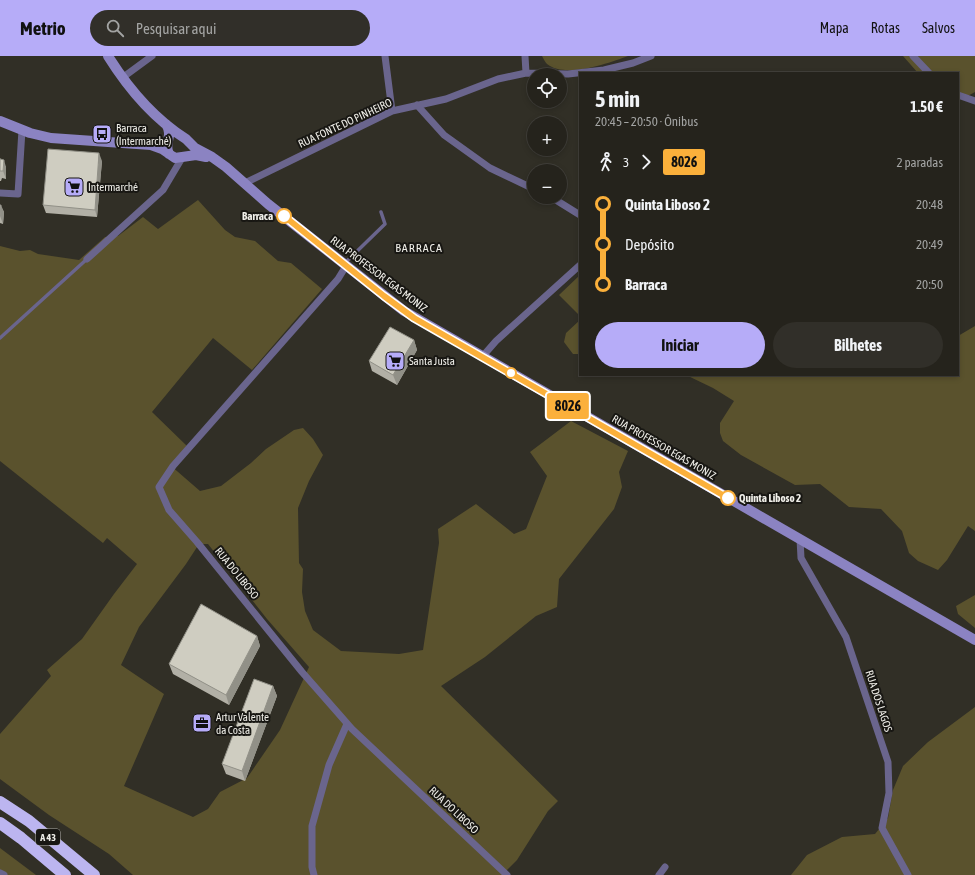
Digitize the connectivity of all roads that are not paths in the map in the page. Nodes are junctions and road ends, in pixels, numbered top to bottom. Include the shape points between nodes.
1 (108, 56) edge
2 (152, 56) edge
3 (385, 56) edge
4 (525, 56) edge
5 (651, 56) edge
6 (913, 56) edge
7 (615, 71) edge
8 (599, 72) edge
9 (928, 72) edge
10 (526, 73) junction
11 (579, 73) edge
12 (122, 78) junction
13 (959, 95) edge
14 (975, 101) edge
15 (417, 106) junction
16 (392, 111) junction
17 (0, 121) edge
18 (164, 121) junction
19 (22, 130) junction
20 (186, 139) junction
21 (169, 140) junction
22 (151, 145) junction
23 (169, 154) junction
24 (182, 158) junction
25 (217, 161) junction
26 (173, 174) junction
27 (245, 183) junction
28 (527, 186) edge
29 (0, 193) edge
30 (562, 204) edge
31 (381, 212) dead end
32 (579, 214) edge
33 (87, 259) joint
34 (346, 266) junction
35 (579, 266) edge
36 (0, 338) edge
37 (482, 357) junction
38 (800, 539) junction
39 (975, 640) edge
40 (347, 724) junction
41 (0, 802) edge
42 (0, 823) edge
43 (665, 866) dead end
44 (0, 873) edge
45 (4, 875) edge
46 (65, 875) edge
47 (94, 875) edge
48 (314, 875) edge
49 (507, 875) edge
50 (659, 875) edge
51 (908, 875) edge

1 - 12 main road, RUA PROFESSOR EGAS MONIZ
2 - 12 street
3 - 16 street
4 - 10 street
5 - 7 street, RUA FONTE DO PINHEIRO
6 - 9 street
7 - 8 street, RUA FONTE DO PINHEIRO
10 - 11 street, RUA FONTE DO PINHEIRO
10 - 15 street, RUA FONTE DO PINHEIRO via 498,79 446,99
12 - 18 main road, RUA PROFESSOR EGAS MONIZ via 141,101
13 - 14 street
15 - 16 street, RUA FONTE DO PINHEIRO
15 - 28 street via 444,135 484,164
16 - 27 street, RUA FONTE DO PINHEIRO
17 - 19 main road
18 - 20 main road, RUA PROFESSOR EGAS MONIZ
18 - 21 main road via 170,132
19 - 22 main road via 51,138
19 - 29 street via 18,194
20 - 21 main road via 175,136
20 - 24 main road via 189,149
20 - 25 main road, RUA PROFESSOR EGAS MONIZ via 199,151
21 - 22 main road
21 - 23 main road via 166,147
22 - 23 main road
23 - 24 main road via 175,158
23 - 26 street
24 - 25 main road, RUA PROFESSOR EGAS MONIZ via 196,155
24 - 26 street
25 - 27 main road, RUA PROFESSOR EGAS MONIZ
26 - 33 street via 163,190
27 - 34 main road, RUA PROFESSOR EGAS MONIZ
30 - 32 street
31 - 34 lane via 385,224 347,260
33 - 36 lane
34 - 37 main road, RUA PROFESSOR EGAS MONIZ via 404,311
34 - 40 street, RUA DO LIBOSO via 338,279 173,466 159,487 168,510
35 - 37 street via 496,341
37 - 38 main road, RUA PROFESSOR EGAS MONIZ
38 - 39 main road, RUA PROFESSOR EGAS MONIZ
38 - 51 street, RUA DOS LAGOS via 801,558 846,637 888,762 889,793 882,828
40 - 48 street via 328,765 312,826
40 - 49 street, RUA DO LIBOSO
41 - 47 highway, A 43 via 29,821
42 - 46 highway, A 43
43 - 50 street
44 - 45 street

